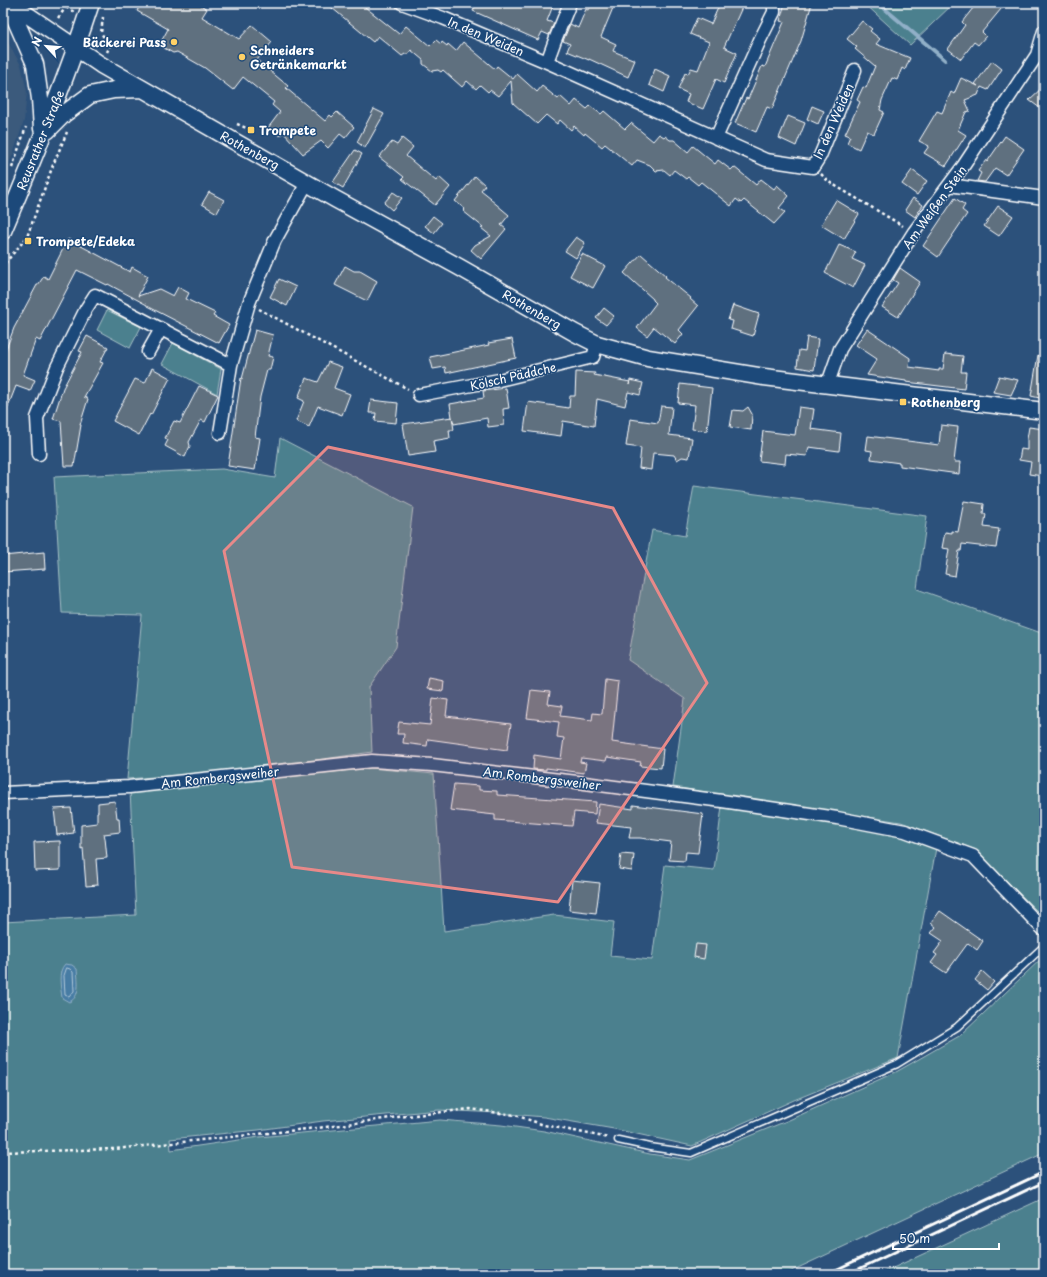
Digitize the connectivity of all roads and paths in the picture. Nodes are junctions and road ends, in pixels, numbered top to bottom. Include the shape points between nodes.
1 (9, 3) edge
2 (91, 3) edge
3 (402, 3) edge
4 (570, 3) edge
5 (774, 3) edge
6 (104, 15) dead end
7 (1044, 31) edge
8 (76, 48) junction
9 (547, 62) junction
10 (101, 66) junction
11 (855, 70) dead end
12 (144, 89) junction
13 (68, 130) dead end
14 (43, 134) junction
15 (716, 138) junction
16 (813, 167) junction
17 (307, 183) junction
18 (949, 185) junction
19 (1044, 198) edge
20 (3, 231) edge
21 (914, 232) junction
22 (3, 269) edge
23 (249, 303) junction
24 (161, 329) junction
25 (597, 344) junction
26 (148, 352) dead end
27 (231, 365) junction
28 (828, 386) junction
29 (419, 395) joint
30 (1044, 411) edge
31 (220, 434) dead end
32 (39, 454) dead end
33 (3, 793) edge
34 (1044, 930) edge
35 (1044, 946) edge
36 (618, 1140) joint
37 (3, 1152) edge

1 - 8 street
1 - 14 street via 35,64
2 - 8 street, Reusrather Straße
3 - 9 street, In den Weiden
4 - 9 street
5 - 15 street via 774,12
6 - 10 path via 101,33 110,46
7 - 18 street, Am Weißen Stein via 1037,55
8 - 10 street, Rothenberg
8 - 14 street, Reusrather Straße
9 - 15 street, In den Weiden
10 - 12 street, Rothenberg
11 - 16 street, In den Weiden via 820,156
12 - 14 street via 114,90 90,95
12 - 17 street, Rothenberg
13 - 22 path via 26,236
14 - 20 street, Reusrather Straße
15 - 16 street, In den Weiden via 766,160
16 - 21 path via 829,182
17 - 23 street via 275,240
17 - 25 street, Rothenberg
18 - 19 street
18 - 21 street, Am Weißen Stein
21 - 28 street, Am Weißen Stein via 840,349
23 - 27 street
23 - 29 path
24 - 26 street
24 - 27 street
24 - 32 street via 95,296 57,367 37,418
25 - 28 street, Rothenberg via 648,358
25 - 29 street, Kölsch Päddche via 593,357 499,380
27 - 31 street
28 - 30 street, Rothenberg
33 - 34 street, Am Rombergsweiher via 129,787 372,762 416,763 672,794 837,818 905,831 973,856
35 - 36 lane via 957,1027 897,1064 691,1153
36 - 37 path via 544,1125 515,1116 470,1109 115,1149

